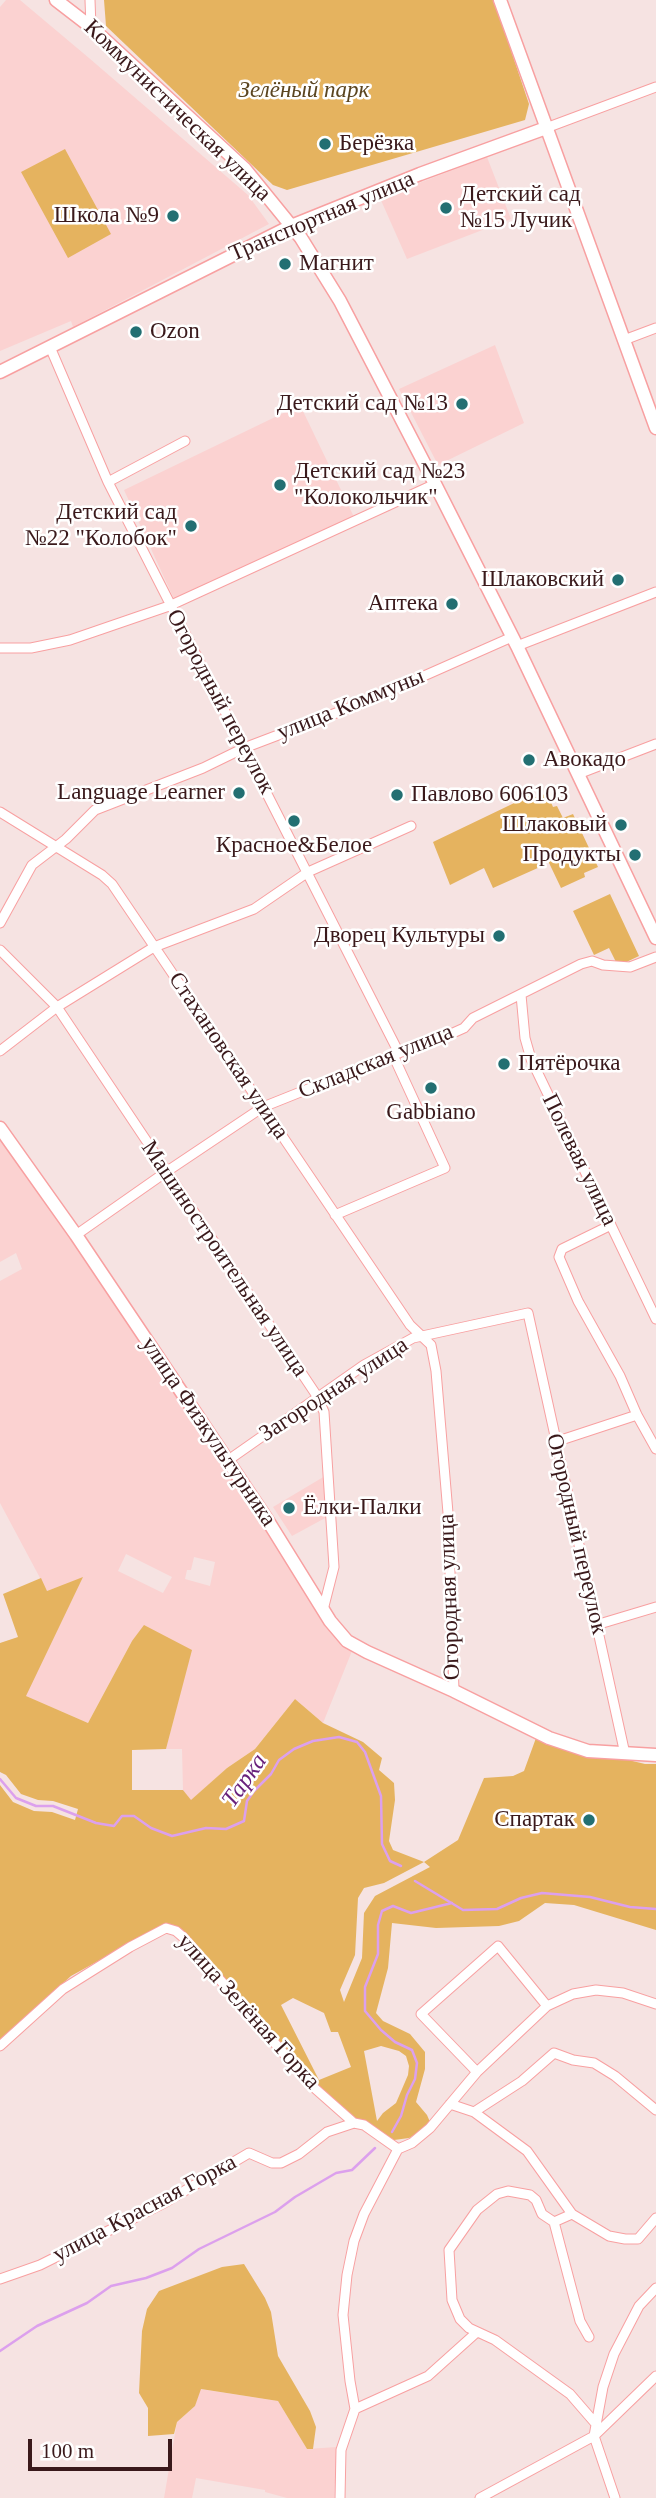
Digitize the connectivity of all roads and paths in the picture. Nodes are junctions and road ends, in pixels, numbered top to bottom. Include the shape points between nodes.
1 (56, 0) edge
2 (90, 0) edge
3 (500, 0) edge
4 (92, 27) junction
5 (656, 87) edge
6 (546, 128) junction
7 (291, 226) junction
8 (656, 328) edge
9 (624, 340) junction
10 (50, 347) junction
11 (0, 372) edge
12 (656, 428) edge
13 (185, 440) dead end
14 (108, 482) junction
15 (435, 484) junction
16 (656, 592) edge
17 (169, 606) junction
18 (514, 641) junction
19 (0, 648) edge
20 (656, 744) edge
21 (244, 748) junction
22 (578, 774) junction
23 (0, 812) edge
24 (411, 826) dead end
25 (54, 846) junction
26 (308, 872) junction
27 (0, 923) edge
28 (656, 938) edge
29 (154, 947) junction
30 (0, 950) edge
31 (656, 957) edge
32 (521, 995) junction
33 (57, 1007) junction
34 (0, 1051) edge
35 (396, 1054) junction
36 (263, 1107) junction
37 (0, 1128) edge
38 (166, 1172) junction
39 (335, 1215) junction
40 (611, 1225) junction
41 (76, 1235) junction
42 (528, 1313) joint
43 (656, 1319) edge
44 (420, 1336) junction
45 (317, 1396) junction
46 (637, 1415) junction
47 (555, 1442) junction
48 (656, 1450) edge
49 (227, 1461) junction
50 (656, 1608) edge
51 (323, 1611) junction
52 (596, 1625) junction
53 (454, 1691) junction
54 (625, 1755) junction
55 (656, 1755) edge
56 (656, 2004) edge
57 (547, 2006) junction
58 (0, 2046) edge
59 (477, 2072) junction
60 (450, 2104) junction
61 (656, 2110) edge
62 (474, 2112) junction
63 (354, 2123) junction
64 (398, 2149) junction
65 (572, 2214) junction
66 (656, 2218) edge
67 (554, 2222) junction
68 (0, 2279) edge
69 (656, 2288) edge
70 (477, 2332) junction
71 (589, 2337) dead end
72 (656, 2376) edge
73 (355, 2409) junction
74 (596, 2424) junction
75 (594, 2436) junction
76 (340, 2498) edge
77 (480, 2498) edge
78 (615, 2498) edge

1 - 4 street, Коммунистическая улица
2 - 4 street
3 - 6 street
4 - 7 street, Коммунистическая улица via 245,169
5 - 6 street, Транспортная улица
6 - 7 street, Транспортная улица
6 - 9 street
7 - 10 street, Транспортная улица
7 - 15 street, Коммунистическая улица via 340,301
8 - 9 street
9 - 12 street
10 - 11 street, Транспортная улица
10 - 14 street, Огородный переулок
13 - 14 street
14 - 17 street, Огородный переулок
15 - 17 street
15 - 18 street, Коммунистическая улица
16 - 18 street, улица Коммуны
17 - 19 street via 70,640 31,648
17 - 21 street, Огородный переулок
18 - 21 street, улица Коммуны
18 - 22 street, Коммунистическая улица
20 - 22 street
21 - 25 street, улица Коммуны via 95,810
21 - 26 street, Огородный переулок
22 - 28 street, Коммунистическая улица
23 - 25 street, Стахановская улица
24 - 26 street
25 - 27 street, улица Коммуны via 32,864
25 - 29 street, Стахановская улица via 112,884
26 - 29 street via 254,909
26 - 35 street, Огородный переулок
29 - 33 street
29 - 36 street, Стахановская улица
30 - 33 street, Машиностроительная улица
31 - 32 street, Складская улица via 630,967 592,961
32 - 35 street, Складская улица via 473,1018 464,1028
32 - 40 street, Полевая улица via 531,1059
33 - 34 street
33 - 38 street, Машиностроительная улица
35 - 36 street, Складская улица
35 - 39 street, Огородный переулок via 445,1168
36 - 38 street, Складская улица
36 - 39 street, Стахановская улица
37 - 41 street, улица Физкультурника
38 - 41 street, Складская улица
38 - 45 street, Машиностроительная улица
39 - 44 street, Стахановская улица
40 - 43 street, Полевая улица
40 - 46 street via 562,1249 559,1257
41 - 49 street, улица Физкультурника
42 - 44 street, Загородная улица
42 - 47 street, Огородный переулок
44 - 45 street, Загородная улица
44 - 53 street, Огородная улица via 431,1345 436,1371
45 - 49 street, Загородная улица
45 - 51 street, Машиностроительная улица via 324,1412 334,1567
46 - 47 street
46 - 48 street
47 - 52 street, Огородный переулок
49 - 51 street, улица Физкультурника
50 - 52 street
51 - 53 street, улица Физкультурника via 347,1640
52 - 54 street, Огородный переулок
53 - 54 street, Огородная улица via 549,1738 588,1751
54 - 55 street, Огородная улица
56 - 57 street via 596,1990
57 - 59 street
57 - 59 street via 498,1946 421,2014
58 - 63 street, улица Зелёная Горка via 63,1989 166,1928 176,1931 310,2085
59 - 60 street
60 - 62 street
60 - 64 street via 430,2128
61 - 62 street via 594,2063 554,2053 522,2081
62 - 65 street via 527,2151
63 - 64 street
63 - 68 street, улица Красная Горка via 327,2132 281,2163 249,2153 164,2203 40,2265
64 - 73 street via 364,2214 347,2275 343,2315
65 - 66 street via 609,2236 625,2239 638,2239
65 - 67 street
67 - 70 street via 542,2214 530,2195 509,2191 497,2194 477,2210 459,2235 449,2250 452,2300 460,2319
67 - 71 street via 578,2313
69 - 74 street via 639,2306 614,2354
70 - 73 street via 428,2376
70 - 74 street via 570,2394
72 - 75 street
73 - 76 street via 341,2450
74 - 75 street
75 - 77 street
75 - 78 street

